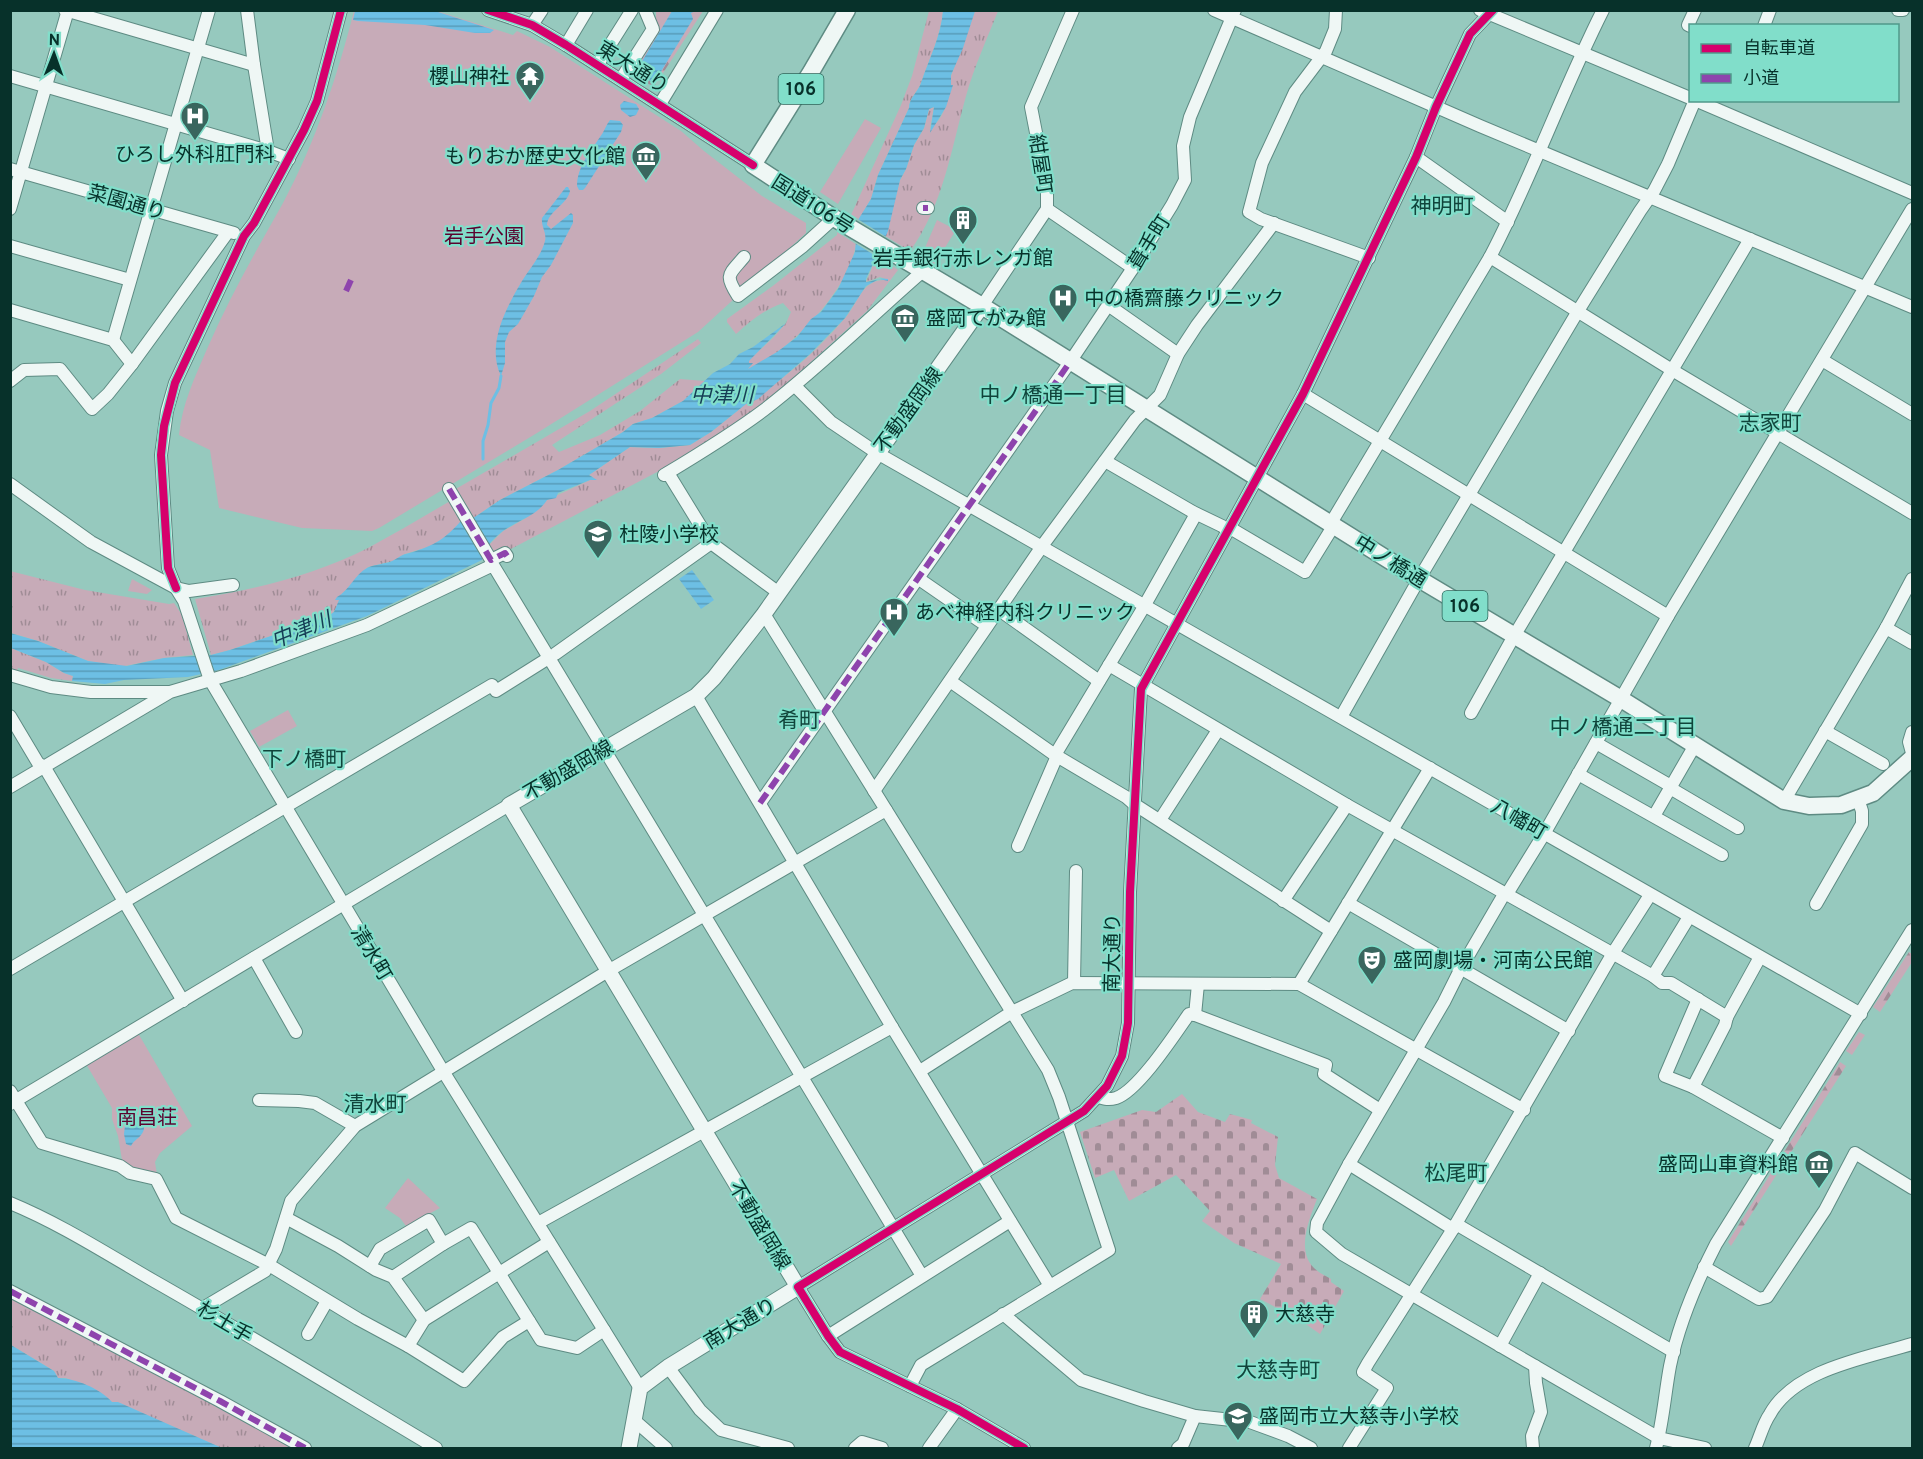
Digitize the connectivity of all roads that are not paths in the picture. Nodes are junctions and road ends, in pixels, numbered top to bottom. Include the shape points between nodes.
1 (209, 10) edge
2 (247, 10) edge
3 (341, 10) edge
4 (488, 10) edge
5 (542, 10) edge
6 (587, 10) edge
7 (645, 10) edge
8 (717, 10) edge
9 (847, 10) edge
10 (1073, 10) edge
11 (1214, 10) edge
12 (1336, 10) edge
13 (1603, 10) edge
14 (1695, 10) edge
15 (1898, 10) edge
16 (1904, 10) edge
17 (67, 11) edge
18 (629, 11) edge
19 (1488, 12) edge
20 (1233, 14) edge
21 (526, 19) edge
22 (1689, 26) edge
23 (653, 28) junction
24 (566, 45) junction
25 (198, 49) junction
26 (1582, 53) junction
27 (1323, 57) junction
28 (598, 64) junction
29 (254, 65) junction
30 (10, 76) edge
31 (621, 79) junction
32 (46, 86) junction
33 (1689, 98) edge
34 (1692, 102) edge
35 (1698, 102) edge
36 (660, 104) junction
37 (1436, 106) junction
38 (176, 124) junction
39 (1539, 150) junction
40 (268, 151) junction
41 (1416, 157) junction
42 (289, 159) junction
43 (753, 165) junction
44 (17, 170) edge
45 (1912, 193) edge
46 (1648, 197) junction
47 (10, 209) edge
48 (151, 209) junction
49 (1047, 209) junction
50 (1912, 209) edge
51 (839, 220) junction
52 (1508, 222) junction
53 (1274, 223) junction
54 (228, 232) junction
55 (243, 236) junction
56 (1750, 239) junction
57 (10, 246) edge
58 (744, 256) dead end
59 (1490, 257) junction
60 (1369, 258) junction
61 (906, 261) joint
62 (1133, 268) junction
63 (923, 271) junction
64 (130, 280) junction
65 (1865, 286) junction
66 (1108, 305) junction
67 (982, 306) junction
68 (1912, 307) edge
69 (10, 310) edge
70 (1578, 312) junction
71 (113, 340) junction
72 (1178, 354) junction
73 (1822, 360) junction
74 (1070, 362) junction
75 (132, 363) junction
76 (1672, 370) junction
77 (10, 381) edge
78 (795, 386) junction
79 (1303, 394) junction
80 (1148, 409) junction
81 (1912, 414) edge
82 (1778, 433) junction
83 (1381, 442) junction
84 (877, 453) junction
85 (1105, 461) junction
86 (1257, 478) junction
87 (10, 484) edge
88 (449, 489) dead end
89 (1468, 495) junction
90 (969, 506) junction
91 (1196, 513) junction
92 (1912, 513) edge
93 (1333, 524) junction
94 (1229, 530) junction
95 (711, 543) junction
96 (1042, 547) junction
97 (1564, 553) junction
98 (507, 556) dead end
99 (918, 579) junction
100 (1419, 579) junction
101 (1912, 579) edge
102 (233, 585) dead end
103 (176, 588) junction
104 (779, 593) junction
105 (1144, 605) junction
106 (998, 609) junction
107 (764, 614) junction
108 (1668, 616) junction
109 (1176, 624) junction
110 (987, 626) junction
111 (1886, 628) junction
112 (1515, 636) junction
113 (1912, 643) edge
114 (549, 658) junction
115 (1109, 665) junction
116 (10, 675) edge
117 (209, 677) junction
118 (950, 681) junction
119 (1099, 681) junction
120 (1142, 686) junction
121 (170, 692) junction
122 (696, 696) junction
123 (1621, 699) junction
124 (826, 712) junction
125 (1471, 713) dead end
126 (10, 716) edge
127 (1341, 717) junction
128 (1218, 730) junction
129 (1825, 730) junction
130 (1912, 732) edge
131 (1596, 743) junction
132 (1695, 745) junction
133 (605, 749) junction
134 (1912, 753) edge
135 (1056, 755) junction
136 (1912, 758) edge
137 (1883, 764) dead end
138 (45, 768) junction
139 (1430, 768) junction
140 (1578, 774) junction
141 (10, 787) edge
142 (1671, 787) junction
143 (874, 791) junction
144 (1858, 799) junction
145 (1784, 801) junction
146 (760, 803) junction
147 (1134, 804) junction
148 (286, 805) junction
149 (509, 805) junction
150 (1347, 805) junction
151 (886, 810) junction
152 (1654, 816) junction
153 (1160, 820) junction
154 (1738, 828) dead end
155 (1393, 830) junction
156 (1544, 834) junction
157 (1018, 846) dead end
158 (1722, 855) dead end
159 (794, 862) junction
160 (1076, 871) dead end
161 (1507, 894) junction
162 (1650, 895) junction
163 (124, 901) junction
164 (1283, 901) junction
165 (1348, 903) junction
166 (1816, 904) dead end
167 (343, 905) junction
168 (705, 915) junction
169 (1689, 917) junction
170 (1912, 930) edge
171 (1331, 931) junction
172 (1613, 953) junction
173 (1760, 957) junction
174 (254, 958) junction
175 (10, 969) edge
176 (1461, 969) junction
177 (608, 971) junction
178 (1653, 976) junction
179 (1074, 983) junction
180 (1127, 984) junction
181 (1197, 984) junction
182 (1299, 984) junction
183 (1698, 999) junction
184 (183, 1001) junction
185 (1012, 1012) junction
186 (1861, 1014) junction
187 (1196, 1015) junction
188 (1727, 1017) junction
189 (892, 1027) junction
190 (1569, 1031) junction
191 (296, 1032) dead end
192 (1416, 1049) junction
193 (443, 1071) junction
194 (920, 1071) junction
195 (802, 1076) junction
196 (1693, 1087) junction
197 (1098, 1096) junction
198 (12, 1098) edge
199 (259, 1100) dead end
200 (1380, 1110) junction
201 (1524, 1110) junction
202 (1066, 1120) junction
203 (355, 1126) junction
204 (703, 1130) junction
205 (1783, 1138) junction
206 (1349, 1164) junction
207 (982, 1173) junction
208 (1912, 1188) edge
209 (10, 1203) edge
210 (286, 1218) junction
211 (1010, 1221) junction
212 (538, 1223) junction
213 (1454, 1226) junction
214 (894, 1228) junction
215 (549, 1242) junction
216 (443, 1244) junction
217 (269, 1266) junction
218 (369, 1266) junction
219 (1704, 1267) junction
220 (1540, 1273) junction
221 (499, 1274) junction
222 (922, 1276) junction
223 (393, 1277) junction
224 (1050, 1286) junction
225 (798, 1287) junction
226 (10, 1291) edge
227 (1412, 1295) junction
228 (327, 1301) junction
229 (203, 1308) junction
230 (1003, 1314) junction
231 (424, 1320) junction
232 (529, 1321) junction
233 (603, 1330) junction
234 (308, 1334) dead end
235 (828, 1336) junction
236 (1912, 1344) edge
237 (408, 1346) junction
238 (1500, 1346) junction
239 (1674, 1352) junction
240 (1535, 1366) junction
241 (668, 1367) junction
242 (910, 1386) junction
243 (640, 1388) junction
244 (957, 1409) junction
245 (1195, 1416) junction
246 (634, 1420) junction
247 (1657, 1443) edge
248 (305, 1449) edge
249 (436, 1449) edge
250 (629, 1449) edge
251 (666, 1449) edge
252 (788, 1449) edge
253 (855, 1449) edge
254 (882, 1449) edge
255 (929, 1449) edge
256 (1024, 1449) edge
257 (1178, 1449) edge
258 (1311, 1449) edge
259 (1349, 1449) edge
260 (1533, 1449) edge
261 (1705, 1449) edge
262 (1755, 1449) edge

1 - 25 street
2 - 29 street
3 - 42 street, 清水町 via 317,101
4 - 21 street, 東大通り
5 - 21 street
6 - 24 street
7 - 23 street
8 - 36 street
9 - 43 highway, 国道106号 / 106
10 - 49 street, 紺屋町 via 1031,107 1047,189
11 - 20 street
12 - 27 street via 1335,29
13 - 26 street
14 - 22 street
15 - 16 street
17 - 25 street
17 - 32 street
18 - 23 street
18 - 28 street
19 - 26 street
19 - 37 street, 南大通り via 1470,34
20 - 27 street
20 - 62 street, 葺手町 via 1190,117 1183,146 1185,180
21 - 24 street, 東大通り
23 - 31 street
24 - 28 street, 東大通り
25 - 29 street
25 - 38 street
26 - 33 street
26 - 39 street
27 - 37 street
27 - 53 street via 1294,92 1262,163 1249,212
28 - 31 street, 東大通り
29 - 40 street
30 - 32 street
31 - 36 street, 東大通り
32 - 38 street
32 - 44 street
34 - 46 street via 1668,164
35 - 45 street
36 - 43 street, 東大通り
37 - 39 street
37 - 41 street, 南大通り
38 - 40 street
38 - 48 street
39 - 46 street
39 - 52 street
40 - 42 street
41 - 52 street
41 - 60 street, 南大通り
42 - 55 street, 清水町
43 - 51 highway, 国道106号 / 106
44 - 47 street
44 - 48 street, 菜園通り
46 - 56 street
46 - 70 street
48 - 54 street, 菜園通り
48 - 64 street
49 - 62 street
49 - 67 street, 紺屋町
50 - 65 street
51 - 58 street via 738,296 729,282 730,275
51 - 61 highway, 国道106号 / 106
52 - 59 street
53 - 60 street
53 - 72 street
54 - 55 street, 菜園通り
54 - 75 street
55 - 103 street, 清水町 via 175,383 163,432 168,568
56 - 65 street
56 - 76 street
57 - 64 street
59 - 70 street
59 - 83 street
60 - 79 street, 南大通り
61 - 63 highway, 中ノ橋通 / 106
62 - 66 street, 葺手町
63 - 67 highway, 中ノ橋通 / 106
63 - 78 street
64 - 71 street
65 - 68 street
65 - 73 street
66 - 72 street
66 - 74 street, 葺手町
67 - 74 highway, 中ノ橋通 / 106
67 - 84 main road, 不動盛岡線
69 - 71 street
70 - 76 street
70 - 89 street
71 - 75 street
72 - 80 street via 1160,395
73 - 81 street
73 - 82 street
74 - 80 highway, 中ノ橋通 / 106
74 - 90 street, 葺手町
75 - 77 street via 92,409 60,369 24,370
76 - 82 street
76 - 97 street
78 - 84 street, 八幡町 via 831,422
78 - 95 street via 737,430 666,474
79 - 83 street
79 - 86 street, 南大通り
80 - 85 street via 1135,420
80 - 86 highway, 中ノ橋通 / 106
82 - 92 street
82 - 108 street
83 - 89 street
83 - 93 street
84 - 90 street, 八幡町
84 - 104 main road, 不動盛岡線
85 - 91 street
85 - 96 street
86 - 93 highway, 中ノ橋通 / 106
86 - 94 street, 南大通り
87 - 103 street via 91,542
88 - 98 street via 491,560 505,553
89 - 97 street
89 - 100 street
90 - 96 street, 八幡町
90 - 99 street, 葺手町
91 - 94 street
91 - 105 street
93 - 94 street via 1305,572
93 - 100 highway, 中ノ橋通 / 106
94 - 109 street, 南大通り
95 - 104 street
95 - 114 street
96 - 105 street, 八幡町
96 - 106 street
97 - 108 street
97 - 112 street
99 - 110 street
99 - 124 street, 葺手町
100 - 112 highway, 中ノ橋通 / 106
100 - 127 street
101 - 111 street
102 - 103 street via 189,591
103 - 117 street, 清水町
104 - 107 main road, 不動盛岡線
105 - 109 street, 八幡町
105 - 115 street
106 - 110 street
106 - 119 street
107 - 122 main road, 不動盛岡線
107 - 124 street
108 - 123 street
109 - 120 street, 南大通り
109 - 127 street, 八幡町
110 - 118 street
111 - 113 street
111 - 129 street
112 - 123 highway, 中ノ橋通 / 106
112 - 125 street
114 - 117 street via 493,565 367,625
114 - 133 street
114 - 148 street via 496,692 492,685
115 - 119 street
115 - 120 street
116 - 121 street via 51,687 91,692
117 - 121 street
117 - 148 street, 清水町
118 - 135 street
118 - 143 street
119 - 135 street
120 - 128 street
120 - 147 street, 南大通り
121 - 138 street
122 - 133 main road, 不動盛岡線
122 - 146 street
123 - 131 street
123 - 132 highway, 中ノ橋通 / 106
124 - 143 street
124 - 146 street, 葺手町
126 - 138 street via 38,763
127 - 139 street, 八幡町
128 - 150 street
128 - 153 street
129 - 137 street
129 - 145 street
130 - 134 street
131 - 140 street
131 - 142 street
132 - 142 street
132 - 145 highway, 中ノ橋通 / 106
133 - 149 main road, 不動盛岡線
133 - 168 street
135 - 147 street
135 - 157 street
136 - 144 highway, 中ノ橋通 / 106 via 1873,793
138 - 141 street
138 - 163 street
139 - 155 street
139 - 156 street, 八幡町
140 - 152 street
140 - 156 street
142 - 152 street
142 - 154 street
143 - 151 street
144 - 145 highway, 中ノ橋通 / 106 via 1840,806
144 - 166 street via 1862,824
146 - 159 street
147 - 153 street
147 - 180 street, 南大通り
148 - 163 street
148 - 167 street, 清水町
149 - 167 street
149 - 177 main road, 不動盛岡線
150 - 155 street
150 - 164 street
151 - 159 street
151 - 185 street
152 - 158 street
153 - 164 street
155 - 161 street
155 - 165 street
156 - 161 street
156 - 162 street, 八幡町
159 - 168 street
159 - 189 street
160 - 179 street
161 - 172 street
161 - 176 street
162 - 169 street, 八幡町
162 - 172 street
163 - 175 street
163 - 184 street
164 - 171 street
165 - 171 street
165 - 176 street
167 - 174 street
167 - 193 street, 清水町
168 - 177 street
168 - 195 street
169 - 173 street, 八幡町
169 - 178 street
170 - 186 street
171 - 182 street
172 - 178 street
172 - 190 street
173 - 186 street, 八幡町
173 - 188 street
174 - 184 street
174 - 191 street
176 - 190 street
176 - 192 street
177 - 193 street
177 - 204 main road, 不動盛岡線
178 - 183 street
179 - 180 street
179 - 185 street
180 - 181 street
180 - 197 street, 南大通り via 1128,1023 1122,1056
181 - 182 street
181 - 187 street
182 - 192 street
183 - 188 street
183 - 196 street via 1665,1076
184 - 198 street
185 - 194 street
185 - 202 street via 1048,1070
186 - 205 street
187 - 197 street via 1189,1014 1130,1090 1108,1100
187 - 200 street via 1326,1065 1324,1074
188 - 196 street
189 - 194 street
189 - 195 street
190 - 201 street
192 - 200 street
192 - 201 street
193 - 203 street
193 - 212 street, 清水町
194 - 207 street
195 - 204 street
195 - 214 street
196 - 205 street
197 - 202 street, 南大通り via 1084,1111
198 - 217 street via 42,1143 156,1179 176,1218
199 - 203 street via 315,1103
200 - 206 street
201 - 213 street
202 - 207 street, 南大通り
202 - 224 street via 1109,1250
203 - 210 street via 291,1201
204 - 212 street
204 - 225 main road, 不動盛岡線
205 - 219 street
206 - 213 street
206 - 227 street via 1320,1214 1316,1232 1342,1254
207 - 211 street
207 - 214 street, 南大通り
208 - 219 street via 1855,1153 1825,1210 1767,1297 1759,1299
209 - 229 street, 杉土手
210 - 217 street
210 - 218 street
211 - 222 street
211 - 224 street
212 - 215 street, 清水町
213 - 220 street
213 - 227 street
214 - 222 street
214 - 225 street, 南大通り
215 - 221 street
215 - 233 street, 清水町
216 - 218 street via 429,1220 380,1249
216 - 221 street via 471,1227
216 - 223 street
217 - 228 street
217 - 229 street via 250,1282
218 - 223 street
219 - 239 street via 1687,1306
220 - 238 street
220 - 239 street
221 - 231 street
221 - 232 street
222 - 235 street
223 - 231 street
224 - 230 street
225 - 235 street
225 - 241 main road, 南大通り
226 - 248 street
227 - 238 street
227 - 259 street via 1363,1372 1387,1388
228 - 234 street
228 - 237 street
229 - 249 street, 杉土手
230 - 242 street via 921,1365
230 - 245 street via 1081,1380
231 - 237 street
232 - 233 street via 541,1340 577,1348
232 - 237 street via 503,1337 464,1381
233 - 243 street, 清水町
235 - 242 street via 840,1352
236 - 262 street via 1799,1383 1770,1414
238 - 240 street
239 - 247 street
240 - 247 street
240 - 260 street via 1541,1412 1532,1436
241 - 243 main road, 南大通り
241 - 252 street via 700,1410 721,1430
242 - 244 street
243 - 246 main road
244 - 255 street
244 - 256 street
245 - 257 street
245 - 258 street via 1250,1422
246 - 250 main road
246 - 251 street
247 - 261 street
253 - 254 street via 862,1442

